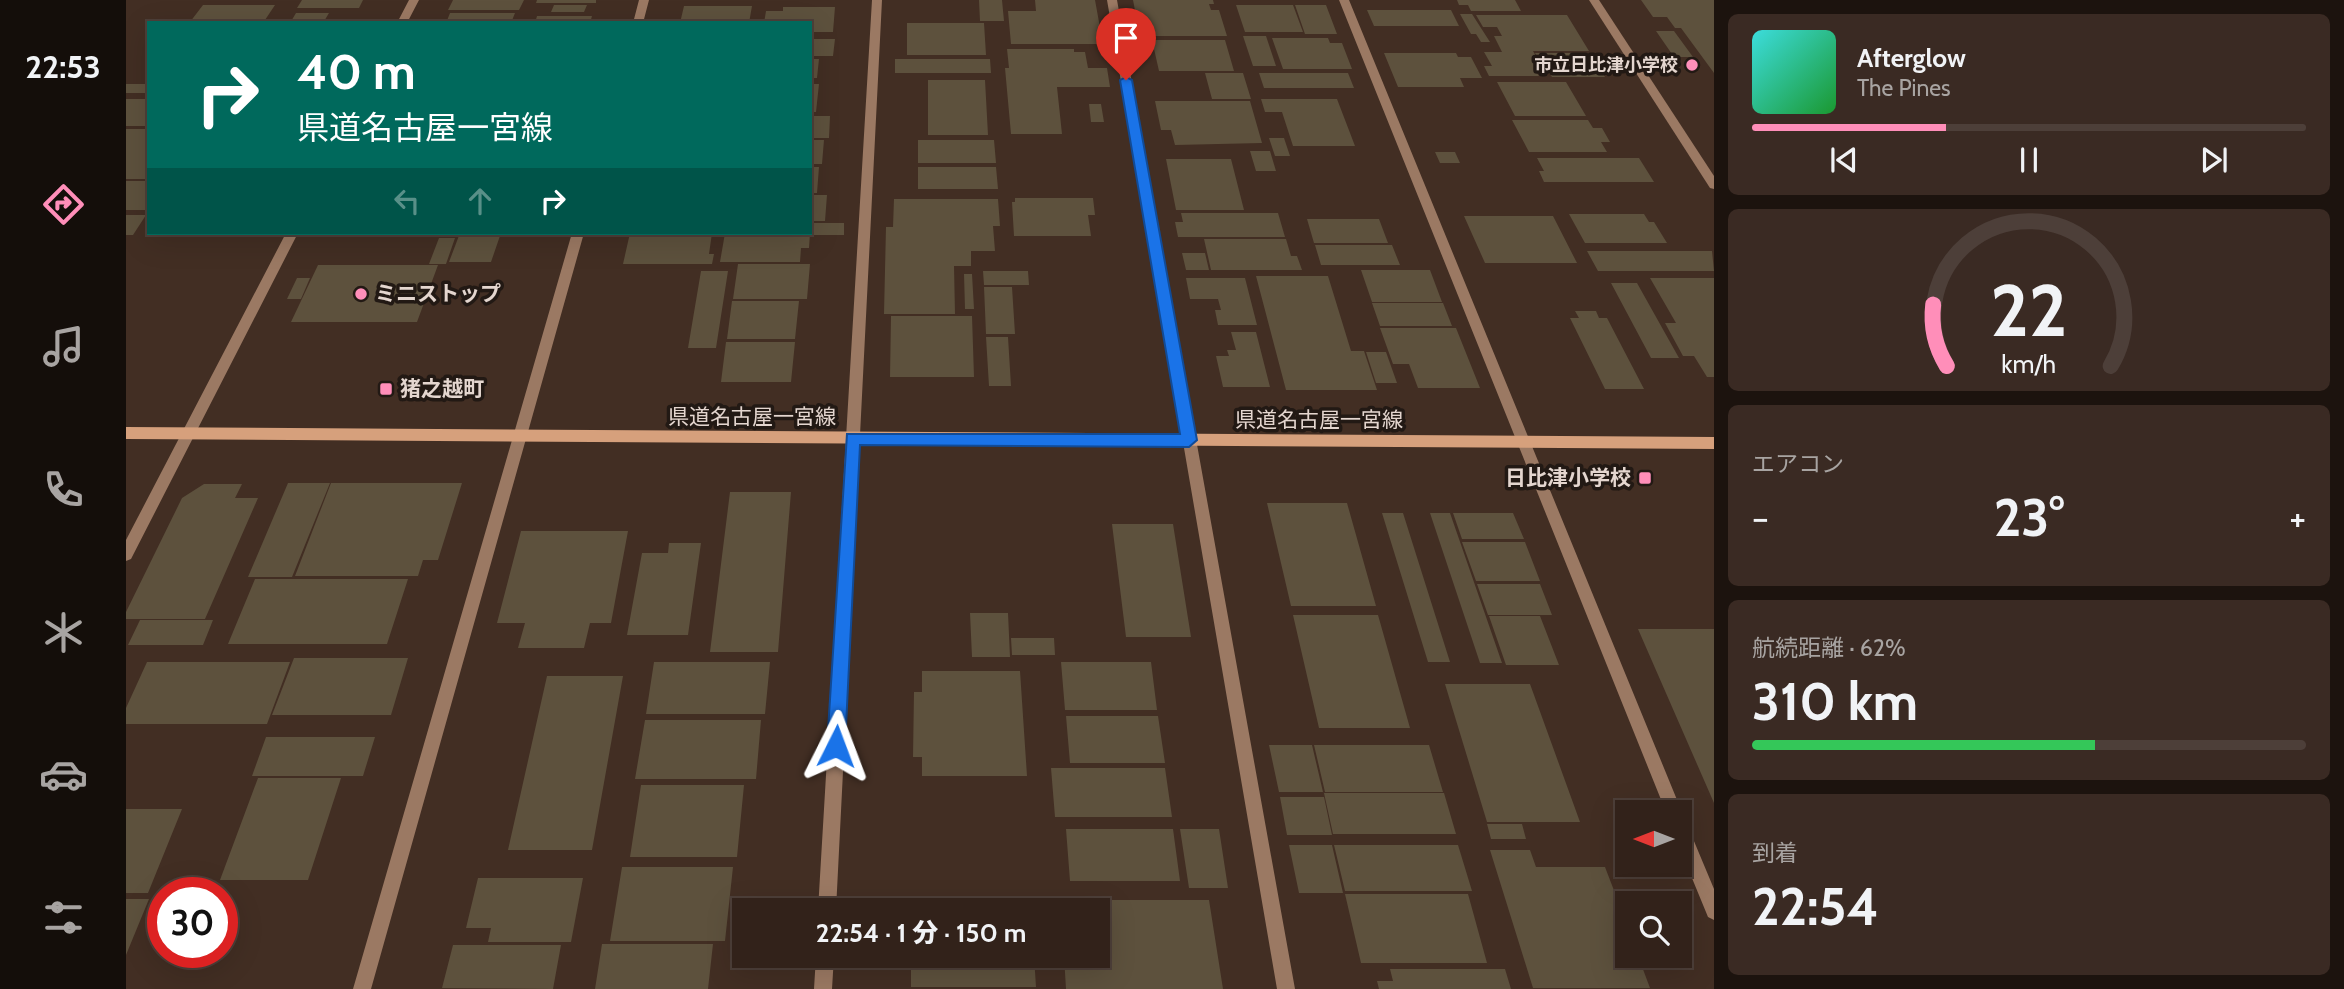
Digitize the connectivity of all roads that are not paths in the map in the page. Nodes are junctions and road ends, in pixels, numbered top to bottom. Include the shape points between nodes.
1 (414, 0) edge
2 (645, 0) edge
3 (877, 0) edge
4 (1112, 0) edge
5 (1344, 0) edge
6 (1594, 0) edge
7 (403, 21) edge
8 (639, 21) edge
9 (1714, 184) edge
10 (291, 235) edge
11 (577, 235) edge
12 (126, 433) edge
13 (188, 433) junction
14 (520, 436) junction
15 (853, 438) junction
16 (1189, 440) junction
17 (1523, 442) junction
18 (1714, 443) edge
19 (126, 554) edge
20 (1669, 800) edge
21 (1692, 857) edge
22 (828, 898) edge
23 (1714, 911) edge
24 (824, 968) edge
25 (362, 989) edge
26 (823, 989) edge
27 (1286, 989) edge

1 - 7 street
2 - 8 street
3 - 15 street
4 - 16 street
5 - 17 street
6 - 9 street
10 - 13 street
11 - 14 street
12 - 13 main road, 県道名古屋一宮線
13 - 14 main road, 県道名古屋一宮線
13 - 19 street
14 - 15 main road, 県道名古屋一宮線
14 - 25 street
15 - 16 main road, 県道名古屋一宮線
15 - 22 street
16 - 17 main road, 県道名古屋一宮線
16 - 27 street
17 - 18 main road, 県道名古屋一宮線
17 - 20 street
21 - 23 street
24 - 26 street

